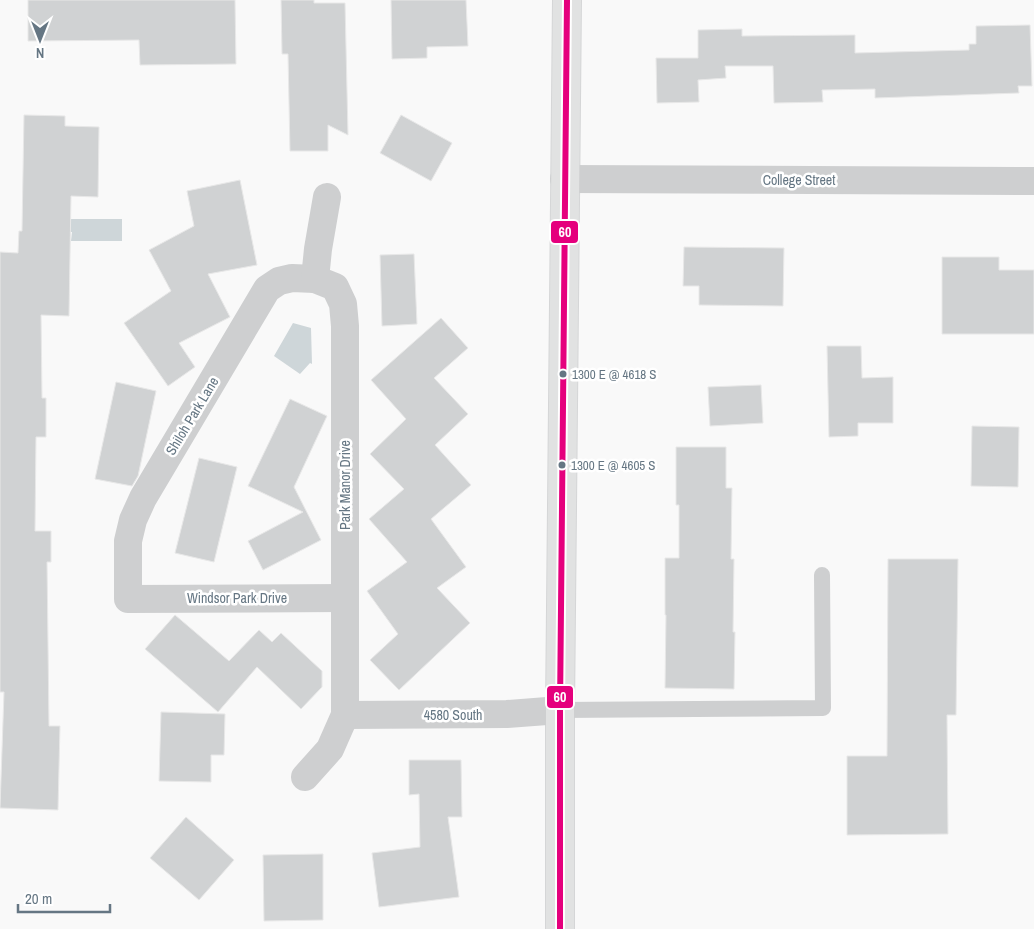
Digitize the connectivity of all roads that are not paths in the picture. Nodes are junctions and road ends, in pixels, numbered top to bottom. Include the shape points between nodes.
1 (567, 0) edge
2 (564, 179) junction
3 (1034, 180) edge
4 (327, 197) dead end
5 (315, 279) junction
6 (822, 574) dead end
7 (128, 598) joint
8 (346, 598) junction
9 (560, 710) junction
10 (346, 715) junction
11 (305, 777) dead end
12 (560, 929) edge

1 - 2 main road
2 - 3 street, College Street
2 - 9 main road
4 - 5 street
5 - 7 street, Shiloh Park Lane via 292,278 267,289 143,498 128,541
5 - 8 street, Park Manor Drive via 335,287 343,304 346,326
6 - 9 lane via 823,708
7 - 8 street, Windsor Park Drive
8 - 10 street, Park Manor Drive
9 - 10 street, 4580 South via 507,714
9 - 12 main road
10 - 11 street, Park Manor Drive via 330,749

